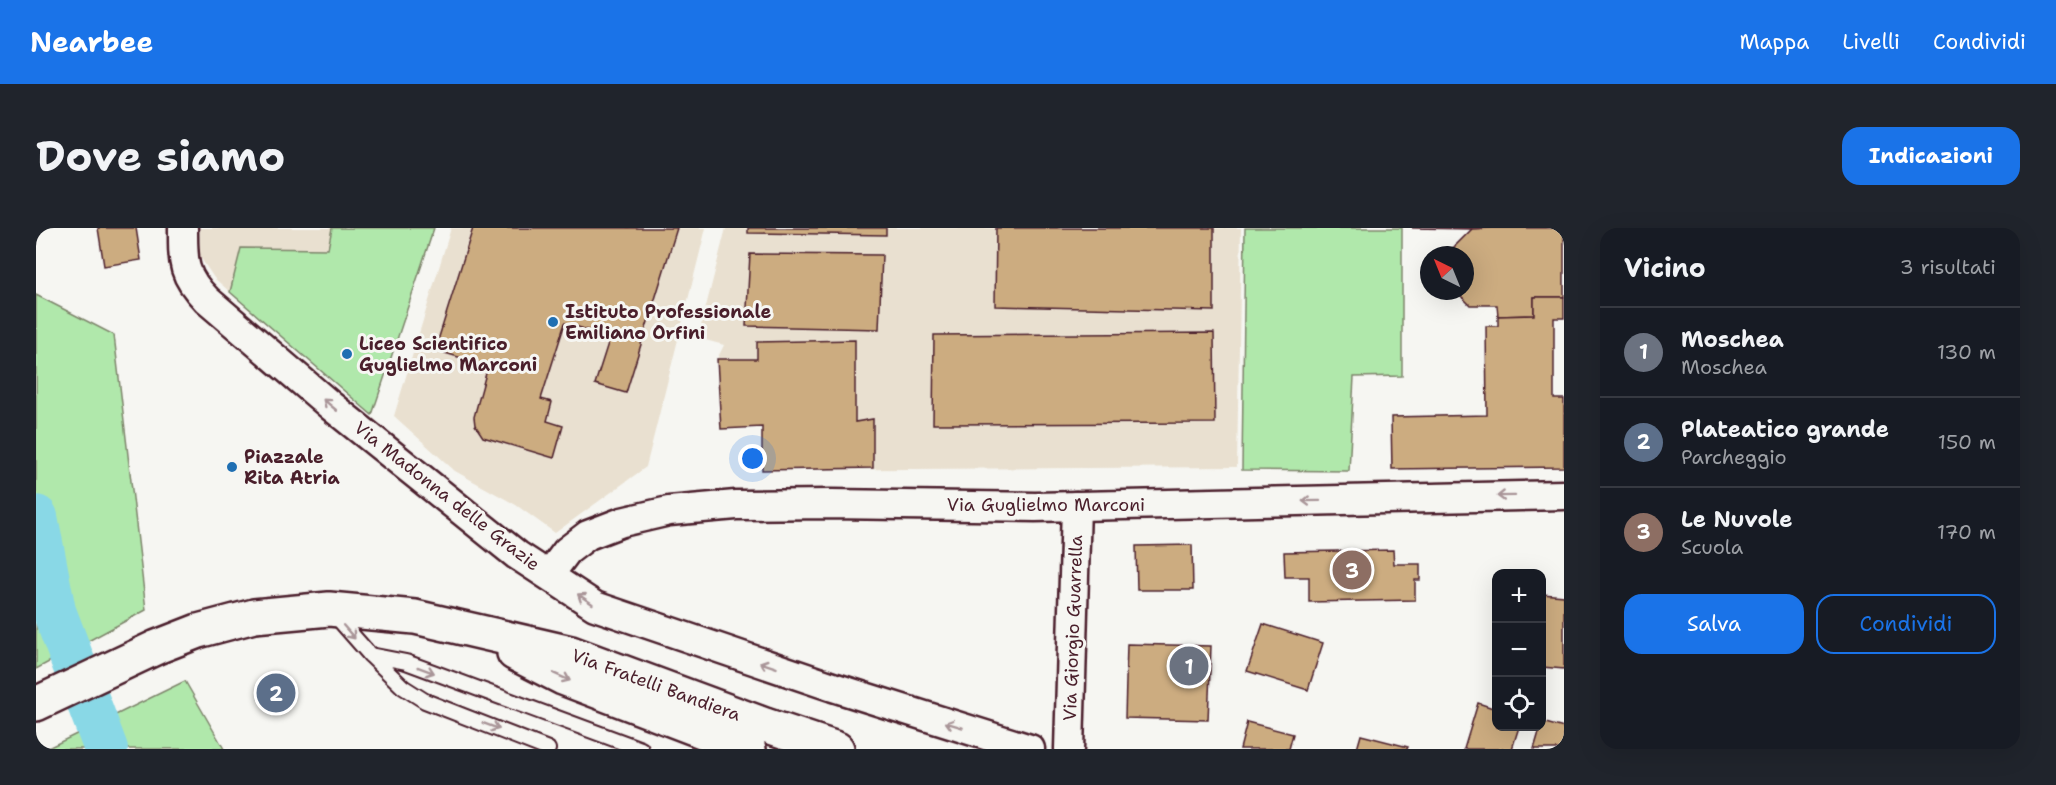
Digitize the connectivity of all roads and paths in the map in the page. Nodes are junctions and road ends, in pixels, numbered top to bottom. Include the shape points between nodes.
1 (183, 228) edge
2 (1564, 495) edge
3 (1076, 506) junction
4 (549, 576) junction
5 (329, 609) junction
6 (472, 632) junction
7 (370, 655) junction
8 (36, 705) edge
9 (548, 749) edge
10 (641, 749) edge
11 (723, 749) edge
12 (730, 749) edge
13 (749, 749) edge
14 (837, 749) edge
15 (1030, 749) edge
16 (1069, 749) edge

4 -> 1 street, Via Madonna delle Grazie via 517,555 331,406 207,300 193,286 183,266
2 -> 3 street, Via Guglielmo Marconi
3 - 4 street, Via Guglielmo Marconi via 831,504 669,510 588,535 567,551
3 - 16 street, Via Giorgio Guarrella
15 -> 4 street, Via Madonna delle Grazie via 596,606
5 - 6 main road, Via Fratelli Bandiera via 415,618
5 -> 7 lane
5 - 8 main road, Via Fratelli Bandiera via 254,616 198,631
6 -> 13 main road, Via Fratelli Bandiera via 563,678
6 - 14 main road, Via Fratelli Bandiera via 571,653
7 -> 9 lane via 403,687 425,701
7 -> 10 lane via 406,662
11 - 12 lane

